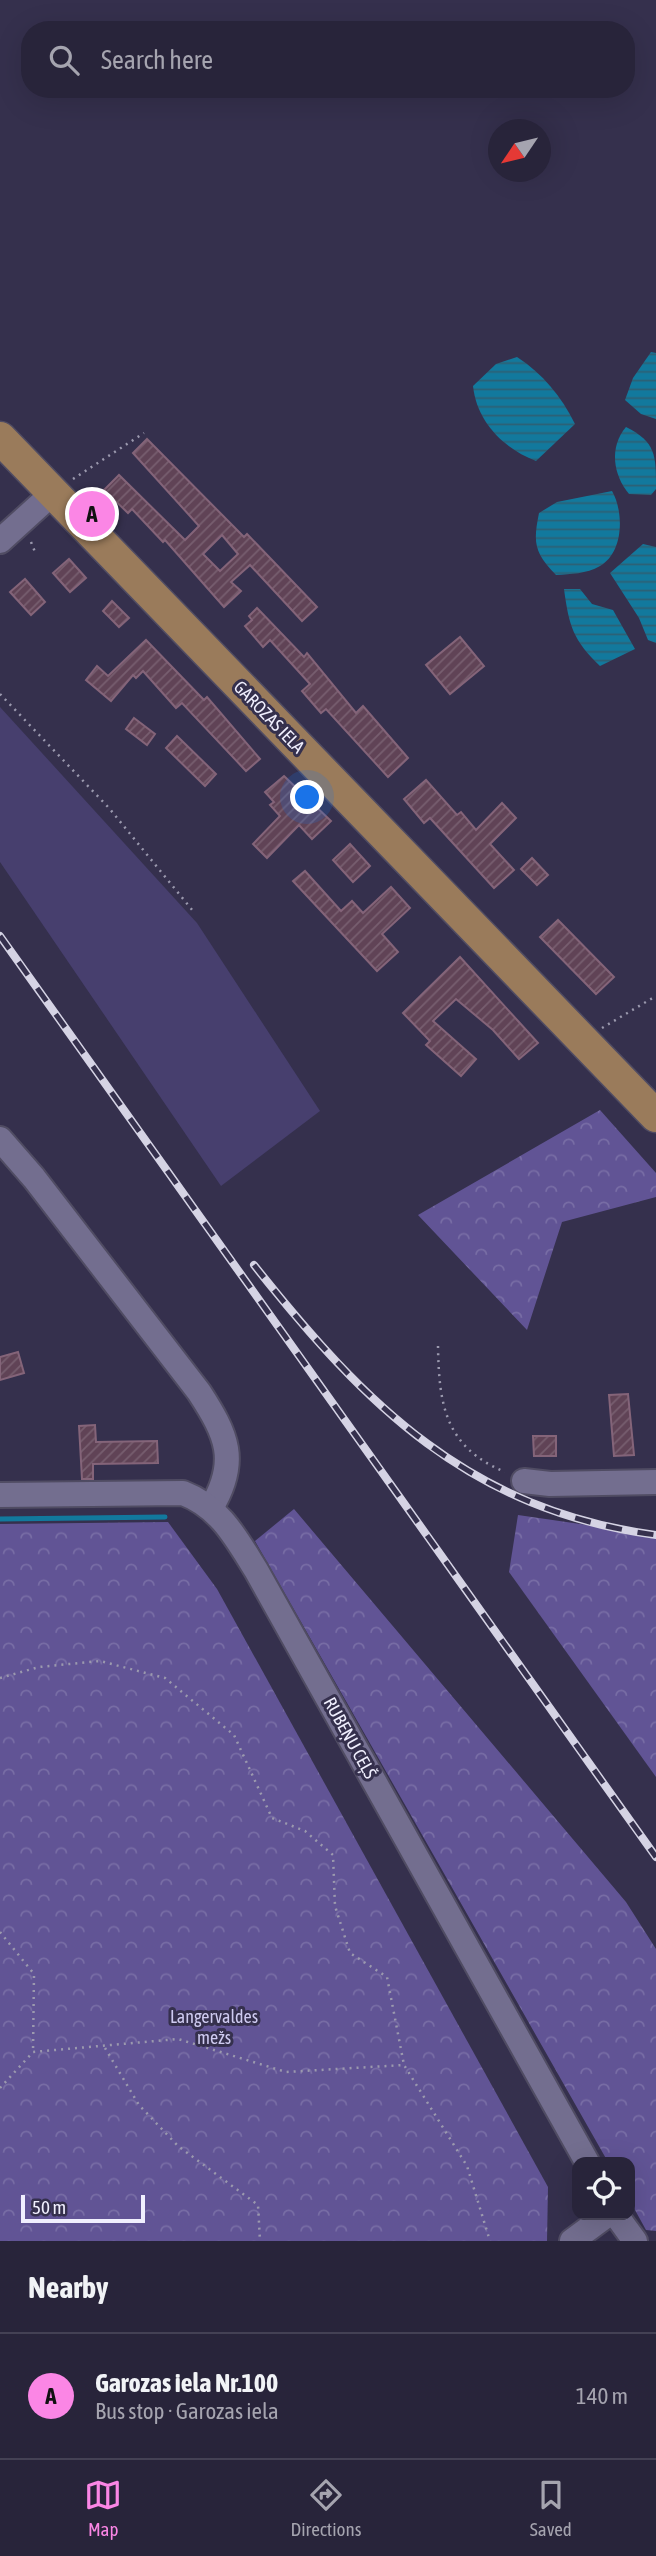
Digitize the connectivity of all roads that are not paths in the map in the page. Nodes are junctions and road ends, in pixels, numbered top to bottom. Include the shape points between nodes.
1 (0, 438) edge
2 (53, 493) junction
3 (0, 541) edge
4 (656, 1115) edge
5 (0, 1139) edge
6 (524, 1480) road end
7 (656, 1482) edge
8 (0, 1495) edge
9 (211, 1508) junction
10 (584, 2157) edge
11 (600, 2220) edge
12 (620, 2220) edge
13 (572, 2241) edge
14 (635, 2241) edge

1 - 2 main road, GAROZAS IELA
2 - 3 street
2 - 4 main road, GAROZAS IELA
5 - 9 street via 216,1418 228,1468
6 - 7 street via 550,1485
8 - 9 street, RUBEŅU CEĻŠ via 183,1493
9 - 10 street, RUBEŅU CEĻŠ via 256,1570
11 - 13 street
12 - 14 street

